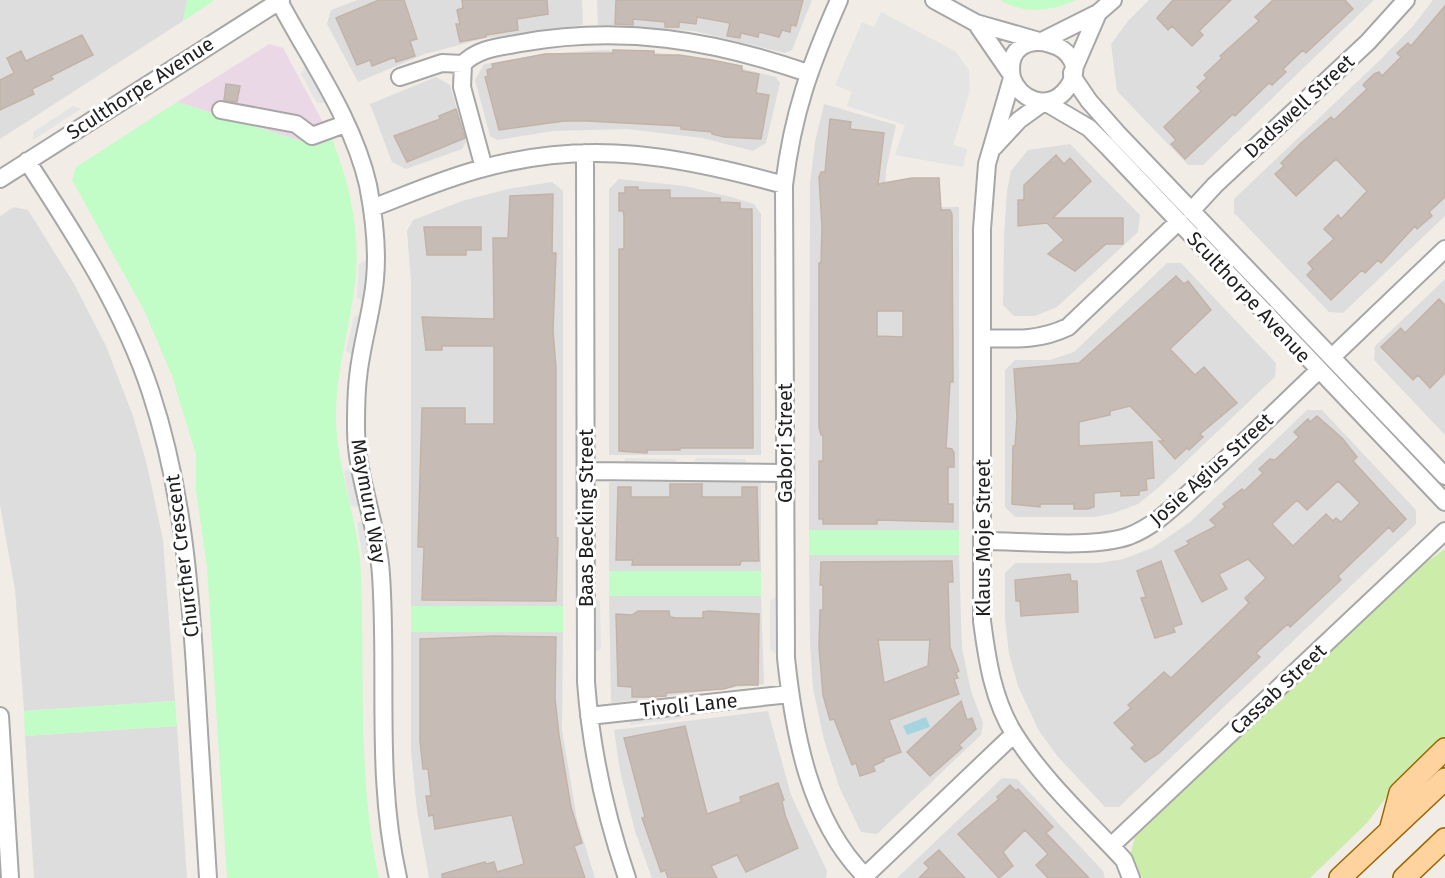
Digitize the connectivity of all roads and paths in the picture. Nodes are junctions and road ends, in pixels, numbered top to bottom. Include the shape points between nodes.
1 (839, 0) edge
2 (934, 0) edge
3 (1113, 0) edge
4 (1406, 0) edge
5 (280, 1) edge
6 (1098, 14) junction
7 (976, 23) junction
8 (1041, 41) junction
9 (463, 64) junction
10 (808, 74) junction
11 (1072, 75) junction
12 (400, 76) dead end
13 (1012, 76) junction
14 (1044, 102) junction
15 (221, 110) dead end
16 (345, 124) junction
17 (992, 150) junction
18 (585, 153) junction
19 (27, 161) junction
20 (484, 168) junction
21 (0, 178) edge
22 (784, 185) junction
23 (372, 208) junction
24 (1191, 210) junction
25 (1178, 222) junction
26 (1445, 249) edge
27 (982, 338) junction
28 (1332, 357) junction
29 (1319, 370) junction
30 (586, 471) junction
31 (785, 472) junction
32 (1445, 476) edge
33 (1445, 502) edge
34 (1445, 531) edge
35 (982, 541) junction
36 (790, 694) junction
37 (0, 716) edge
38 (589, 716) junction
39 (1014, 734) junction
40 (1445, 749) edge
41 (1445, 779) edge
42 (1389, 831) junction
43 (1445, 839) edge
44 (1111, 846) junction
45 (864, 877) edge
46 (10, 878) edge
47 (208, 878) edge
48 (398, 878) edge
49 (627, 878) edge
50 (1131, 878) edge
51 (1340, 878) edge
52 (1404, 878) edge

1 - 10 street, Gabori Street
2 - 7 street
3 - 6 street
4 - 24 street, Dadswell Street via 1368,42
5 - 16 street, Maymuru Way
5 - 19 street, Sculthorpe Avenue
6 - 8 street
6 - 11 street
7 - 8 street
7 - 13 street
8 - 11 street via 1052,42 1068,55
8 - 13 street via 1031,42 1018,52
9 - 10 street via 479,51 506,46 622,35 719,46
9 - 12 street via 442,63
9 - 20 street via 462,87
10 - 22 street, Gabori Street via 795,115
11 - 14 street via 1060,96
11 - 24 street, Sculthorpe Avenue via 1089,101
13 - 14 street via 1015,86 1027,98
13 - 17 street, Klaus Moje Street
14 - 17 street via 1018,120
14 - 25 street, Sculthorpe Avenue via 1089,128
15 - 16 street via 296,124 312,136
16 - 23 street, Maymuru Way via 362,163
17 - 27 street, Klaus Moje Street via 983,208
18 - 20 street
18 - 22 street via 680,159
18 - 30 street, Baas Becking Street
19 - 21 street, Sculthorpe Avenue
19 - 47 street, Churcher Crescent via 124,328 150,391 169,456 182,520 191,606
20 - 23 street
22 - 31 street, Gabori Street
23 - 48 street, Maymuru Way via 375,279 358,376 356,431 381,576 383,773
24 - 28 street, Sculthorpe Avenue
25 - 27 street via 1068,327 1048,336 1026,339
25 - 29 street, Sculthorpe Avenue
26 - 28 street
27 - 35 street, Klaus Moje Street
28 - 32 street, Sculthorpe Avenue
29 - 33 street, Sculthorpe Avenue
29 - 35 street, Josie Agius Street via 1152,524 1128,536 1104,540
30 - 31 street
30 - 38 street, Baas Becking Street
31 - 36 street, Gabori Street via 785,632
34 - 44 street, Cassab Street
35 - 39 street, Klaus Moje Street via 982,621 987,658
36 - 38 street, Tivoli Lane
36 - 45 street, Gabori Street via 803,756 819,805 843,851
37 - 46 street
38 - 49 street, Baas Becking Street via 602,793
39 - 44 street, Klaus Moje Street via 1036,764
39 - 45 street
40 - 42 main road via 1400,793
41 - 42 main road
42 - 51 main road
43 - 52 main road
44 - 50 street, Klaus Moje Street via 1128,867

